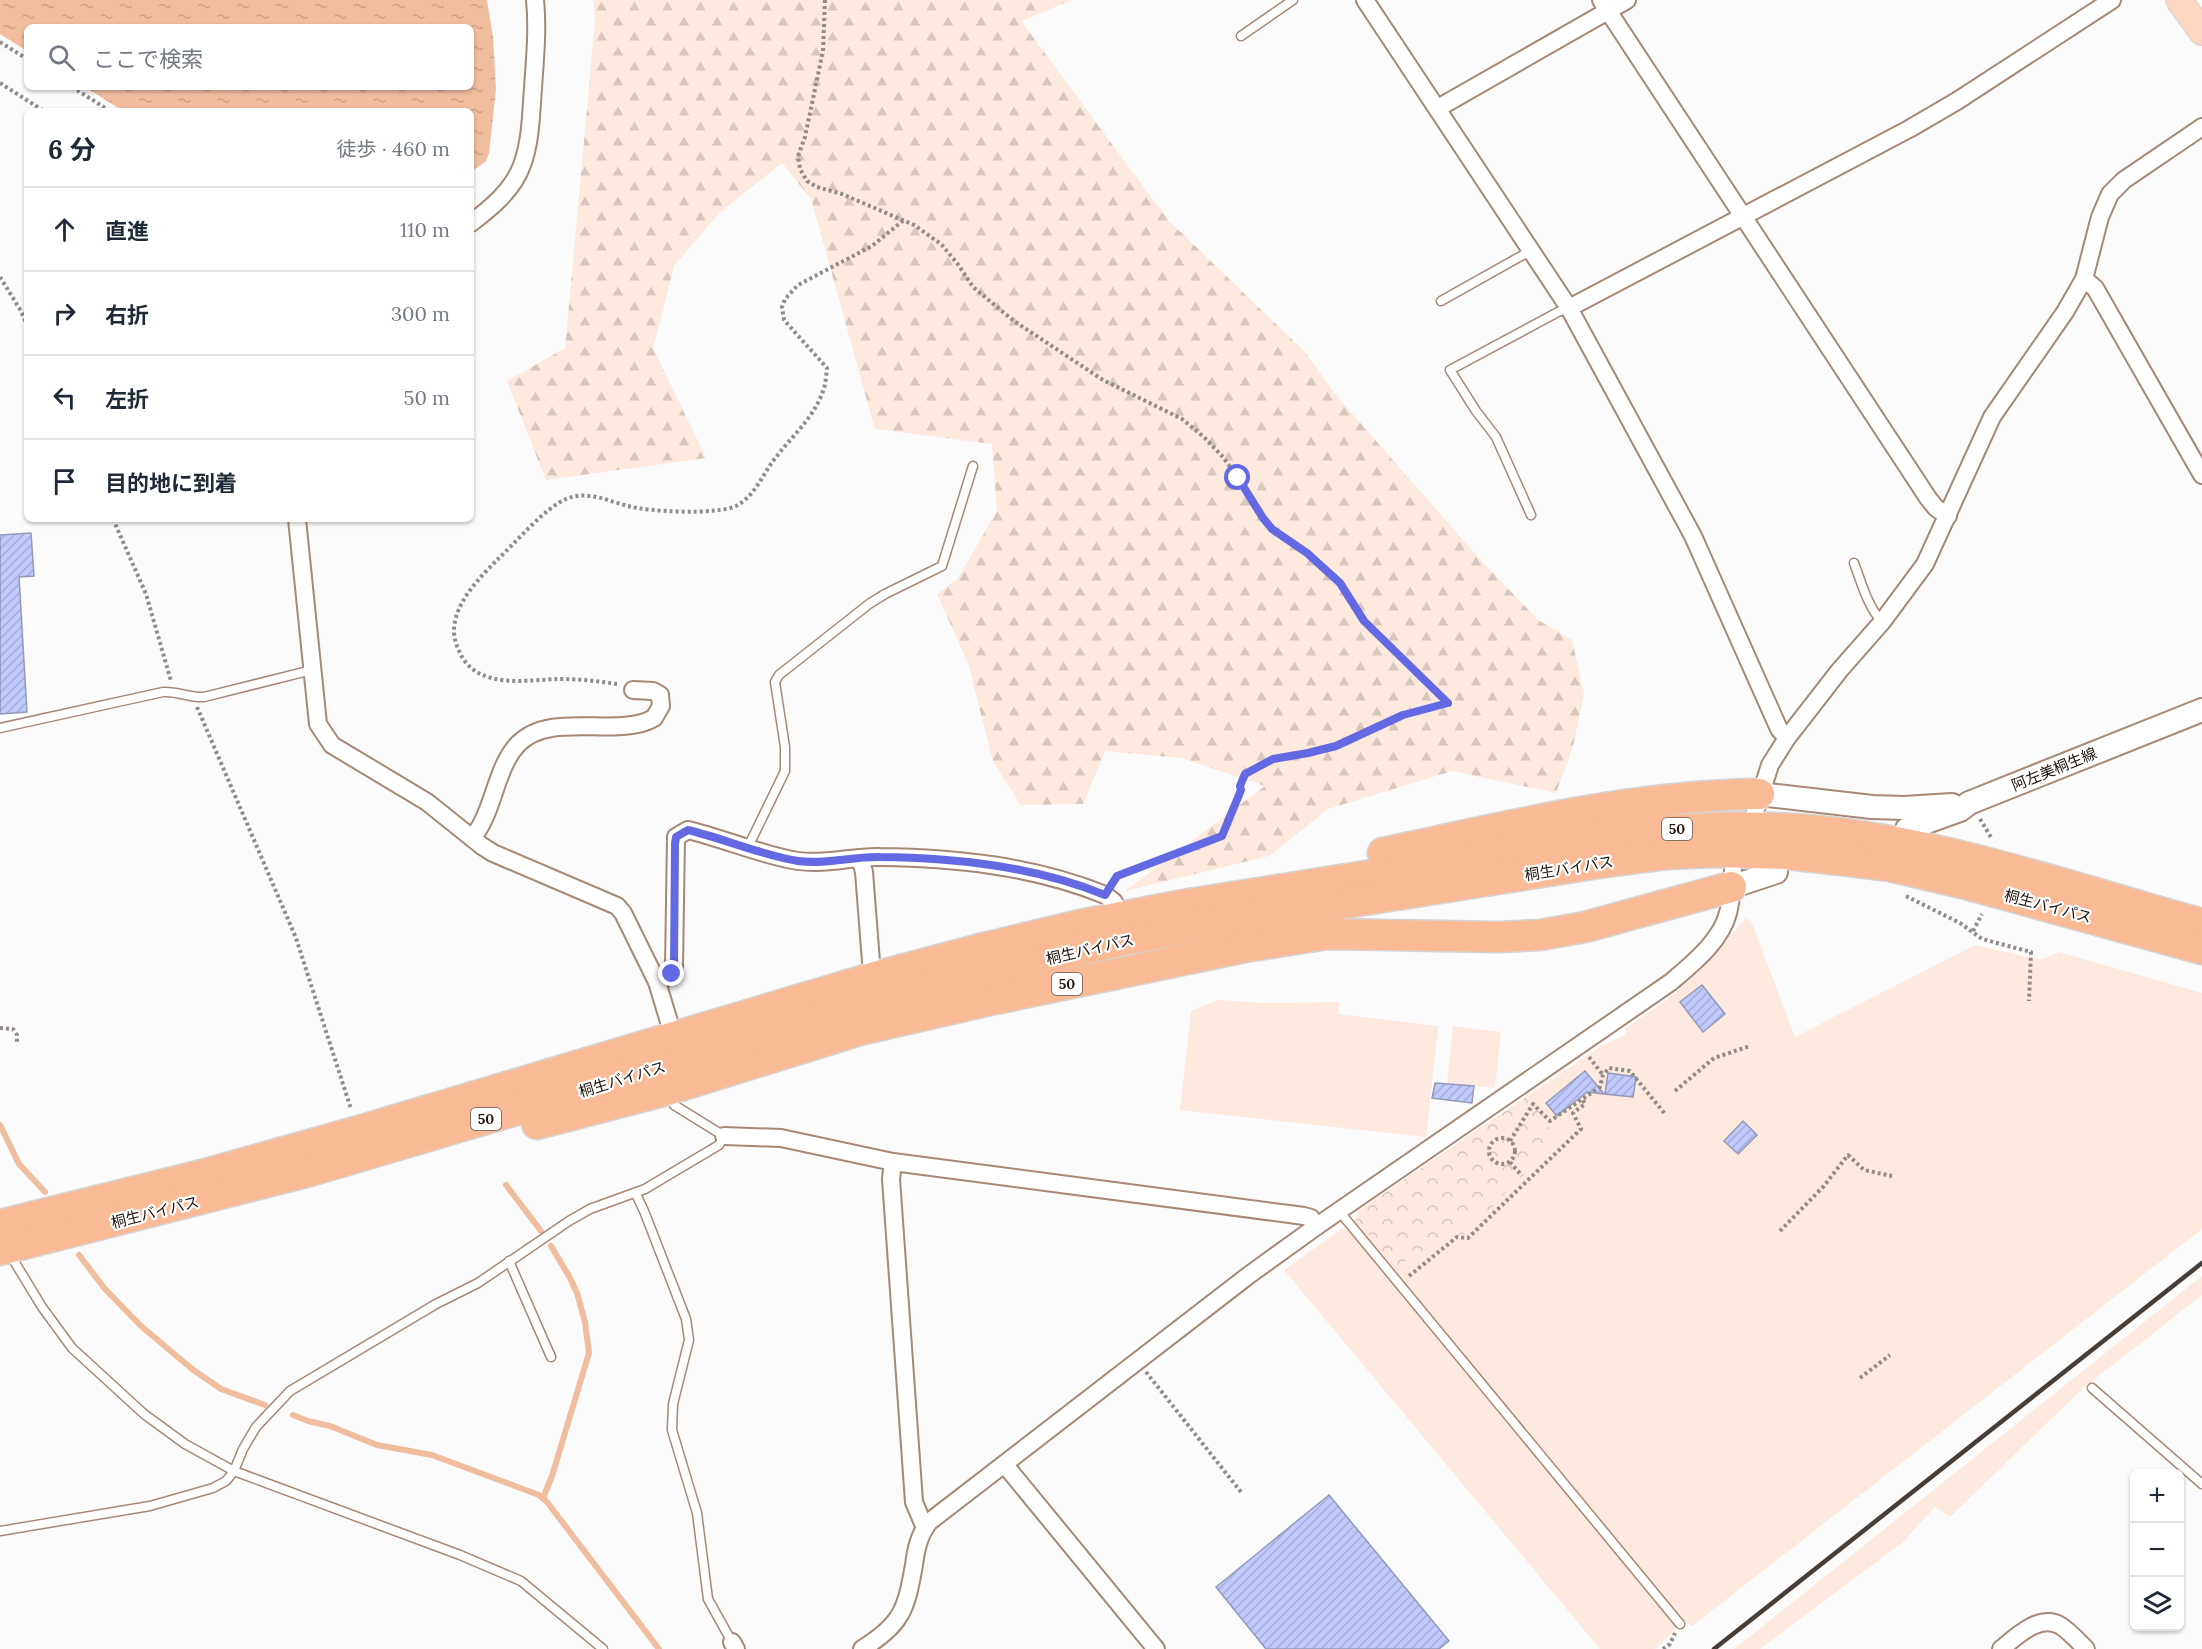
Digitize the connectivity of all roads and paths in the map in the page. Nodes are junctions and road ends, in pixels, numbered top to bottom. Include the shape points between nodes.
1 (535, 0) edge
2 (825, 0) edge
3 (1293, 0) edge
4 (1365, 0) edge
5 (1627, 0) edge
6 (2112, 0) edge
7 (2179, 0) edge
8 (1604, 5) edge
9 (2202, 32) edge
10 (1241, 36) dead end
11 (0, 42) edge
12 (24, 57) edge
13 (0, 83) edge
14 (77, 90) edge
15 (39, 108) edge
16 (105, 108) edge
17 (1438, 108) junction
18 (2202, 127) edge
19 (1744, 216) junction
20 (905, 219) junction
21 (474, 222) edge
22 (1530, 250) junction
23 (0, 277) edge
24 (2084, 279) junction
25 (1441, 301) dead end
26 (1569, 308) junction
27 (24, 318) edge
28 (2197, 455) edge
29 (974, 466) dead end
30 (2202, 475) edge
31 (1532, 515) dead end
32 (1948, 516) junction
33 (113, 522) edge
34 (297, 522) edge
35 (1854, 563) dead end
36 (1882, 622) junction
37 (312, 670) junction
38 (633, 690) joint
39 (172, 691) junction
40 (196, 698) junction
41 (2202, 710) edge
42 (0, 728) edge
43 (1787, 738) junction
44 (1757, 803) junction
45 (1972, 808) junction
46 (1907, 829) dead end
47 (472, 838) junction
48 (1992, 845) dead end
49 (748, 847) junction
50 (860, 858) junction
51 (1776, 872) dead end
52 (1732, 879) junction
53 (1901, 893) dead end
54 (1183, 905) junction
55 (1113, 906) junction
56 (1982, 914) dead end
57 (2202, 924) edge
58 (1973, 931) junction
59 (2202, 949) edge
60 (875, 977) junction
61 (657, 982) junction
62 (2030, 1001) dead end
63 (0, 1028) edge
64 (674, 1038) junction
65 (17, 1043) dead end
66 (1750, 1046) dead end
67 (1586, 1053) dead end
68 (1603, 1075) junction
69 (667, 1090) junction
70 (1674, 1091) dead end
71 (1583, 1100) junction
72 (1665, 1114) dead end
73 (359, 1131) junction
74 (724, 1136) junction
75 (412, 1141) junction
76 (1510, 1141) junction
77 (893, 1162) junction
78 (1510, 1162) junction
79 (1522, 1176) dead end
80 (1893, 1176) dead end
81 (636, 1194) junction
82 (1339, 1211) junction
83 (1317, 1226) junction
84 (1780, 1231) dead end
85 (3, 1241) edge
86 (509, 1261) junction
87 (1399, 1284) junction
88 (1890, 1355) dead end
89 (551, 1357) dead end
90 (1146, 1372) dead end
91 (1860, 1378) dead end
92 (2092, 1388) dead end
93 (1005, 1465) junction
94 (234, 1472) junction
95 (2202, 1484) edge
96 (1241, 1492) dead end
97 (925, 1528) junction
98 (0, 1531) edge
99 (1680, 1624) joint
100 (734, 1646) edge
101 (603, 1649) edge
102 (862, 1649) edge
103 (1156, 1649) edge
104 (1663, 1649) edge
105 (2001, 1649) edge
106 (2086, 1649) edge

1 - 21 street via 530,124 522,166 510,187
2 - 20 path via 823,51 798,156 800,169 807,181 817,187
3 - 10 lane
4 - 17 street
5 - 8 street
6 - 19 street via 1910,129
7 - 9 main road
8 - 17 street
8 - 19 street
11 - 12 path
13 - 15 path
14 - 16 path
17 - 22 street
18 - 24 street via 2115,187 2105,202
19 - 26 street
19 - 32 street via 1928,498
20 - 38 path via 872,246 798,285 785,299 784,320 827,368 823,391 811,414 774,459 752,494 728,510 700,513 630,507 591,496 567,499 506,552 467,594 454,634 456,646 469,668 492,679 593,681
20 - 55 path via 941,244 974,287 1014,321 1103,380 1182,419 1204,437 1223,457 1272,529 1340,583 1364,621 1448,703 1403,715 1336,746 1273,759 1245,774 1222,836 1117,876
22 - 25 lane
22 - 26 street
23 - 27 path
24 - 28 street via 2094,288
24 - 32 street via 1995,411
26 - 31 lane via 1450,370 1496,436
26 - 43 street via 1693,536 1779,729
28 - 30 street
29 - 49 lane via 942,566 869,604 779,675 775,682 785,771
32 - 36 street via 1925,564
33 - 39 path via 146,594
34 - 37 street
35 - 36 lane via 1872,612
36 - 43 street
37 - 40 lane
37 - 47 street via 318,724 332,745 427,802
38 - 47 street via 660,695 661,706 654,718 638,724 542,730 516,746 481,828
39 - 40 lane
39 - 42 lane
40 - 73 path via 203,724 296,938
41 - 45 main road, 阿左美桐生線
43 - 44 street via 1770,765
44 - 45 main road
44 - 54 highway via 1688,797 1563,816 1244,883
45 - 46 main road, 阿左美桐生線
45 - 48 path
47 - 61 street via 493,853 617,906
49 - 50 street via 798,861
49 - 61 street via 688,830 676,837 674,967 672,974
50 - 55 street via 991,864 1031,872
50 - 60 street
51 - 52 main road
52 - 69 highway, 50 via 1585,927 1540,935 1328,933 1245,947 903,1019
52 - 82 street via 1728,915 1721,931 1671,982
53 - 58 path
54 - 55 highway, 桐生バイパス / 50
54 - 57 highway, 桐生バイパス / 50 via 1642,832 1751,827 1821,831 1928,850
55 - 60 highway, 桐生バイパス / 50 via 984,948
56 - 58 path
58 - 62 path via 1982,939 2031,952
59 - 75 highway, 桐生バイパス / 50 via 1970,885 1889,867 1787,854 1668,854 1124,940 970,976
60 - 64 highway, 桐生バイパス / 50
61 - 64 street
63 - 65 path via 13,1029
64 - 73 highway, 桐生バイパス / 50
66 - 70 path via 1714,1058
67 - 68 path
68 - 71 path via 1600,1087
68 - 72 path via 1609,1068 1630,1071
69 - 74 lane via 674,1105
69 - 75 highway, 50 via 486,1135 454,1141
71 - 76 path via 1550,1121 1533,1104
71 - 87 path via 1585,1104 1573,1113 1581,1129 1468,1238 1457,1237
73 - 85 highway, 桐生バイパス / 50 via 206,1174
74 - 77 street via 781,1138
74 - 81 lane via 719,1145
75 - 85 highway, 桐生バイパス / 50 via 310,1172
76 - 78 path via 1515,1150
76 - 78 path via 1496,1140 1488,1150 1494,1162
77 - 83 street via 1304,1216
77 - 97 street via 891,1179 914,1502
78 - 79 path
80 - 84 path via 1864,1170 1848,1155
81 - 86 lane via 590,1209
81 - 100 lane via 686,1319 689,1340 673,1404 672,1430 697,1513 708,1599
82 - 83 street
82 - 87 lane
83 - 93 street
85 - 94 lane via 48,1317 78,1355 144,1414 185,1444
86 - 89 lane
86 - 94 lane via 478,1283 290,1391 256,1427
87 - 99 lane
88 - 91 path
90 - 96 path
92 - 95 lane
93 - 97 street
93 - 103 street
94 - 98 lane via 213,1488 150,1506
94 - 101 lane via 521,1581
97 - 102 street via 918,1541 903,1611 890,1629
99 - 104 path
105 - 106 street via 2044,1621 2060,1625

